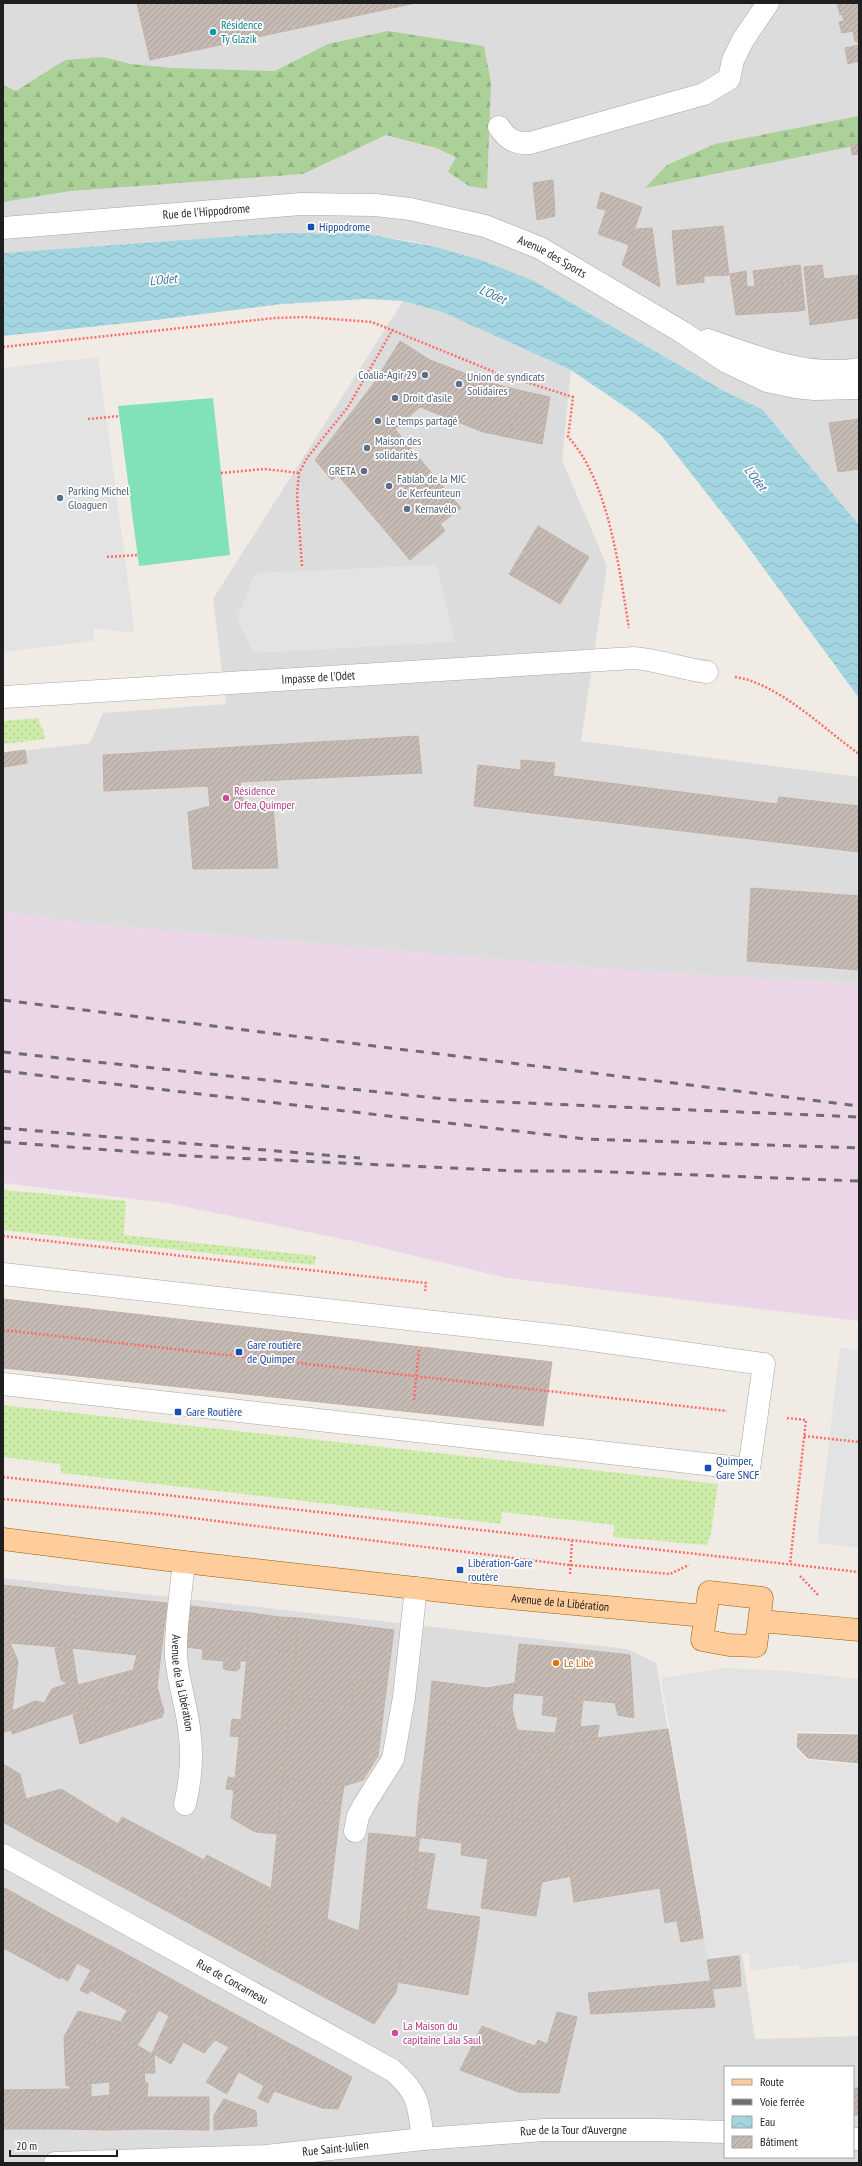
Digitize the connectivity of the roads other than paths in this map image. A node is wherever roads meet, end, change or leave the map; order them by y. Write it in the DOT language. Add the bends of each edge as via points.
graph roads {
  1 [pos="768,3"];
  2 [pos="499,127"];
  3 [pos="410,209"];
  4 [pos="3,228"];
  5 [pos="682,332"];
  6 [pos="859,369"];
  7 [pos="859,388"];
  8 [pos="706,672"];
  9 [pos="3,697"];
  10 [pos="3,1274"];
  11 [pos="3,1384"];
  12 [pos="3,1539"];
  13 [pos="184,1562"];
  14 [pos="416,1588"];
  15 [pos="705,1616"];
  16 [pos="761,1621"];
  17 [pos="859,1630"];
  18 [pos="185,1804"];
  19 [pos="355,1831"];
  20 [pos="3,1855"];
  21 [pos="724,2132"];
  22 [pos="423,2139"];
  23 [pos="56,2163"];
  1 -- 2 [label="street" via="743,40 733,60 729,79 704,94 530,143 512,141"];
  3 -- 4 [label="street, Rue de l'Hippodrome" via="375,205 302,204"];
  3 -- 5 [label="street, Avenue des Sports" via="485,226 540,248"];
  5 -- 6 [label="street, Avenue des Sports" via="766,360 798,367 823,370"];
  5 -- 7 [label="street, Avenue des Sports" via="727,362 767,381 795,388"];
  8 -- 9 [label="street, Impasse de l'Odet" via="634,658"];
  10 -- 11 [label="street" via="570,1337 764,1364 749,1469"];
  12 -- 13 [label="main road, Avenue de la Libération"];
  13 -- 14 [label="main road, Avenue de la Libération"];
  13 -- 18 [label="street, Avenue de la Libération" via="176,1657 191,1749 191,1769"];
  14 -- 15 [label="main road, Avenue de la Libération"];
  14 -- 19 [label="street" via="404,1697 393,1759 358,1816"];
  15 -- 16 [label="main road" via="708,1592 762,1598"];
  15 -- 16 [label="main road" via="702,1640 729,1645 756,1646"];
  16 -- 17 [label="main road"];
  20 -- 22 [label="street, Rue de Concarneau" via="392,2070 410,2087 416,2097"];
  21 -- 22 [label="street, Rue de la Tour d'Auvergne" via="552,2130"];
  22 -- 23 [label="street, Rue Saint-Julien" via="266,2156"];
}
